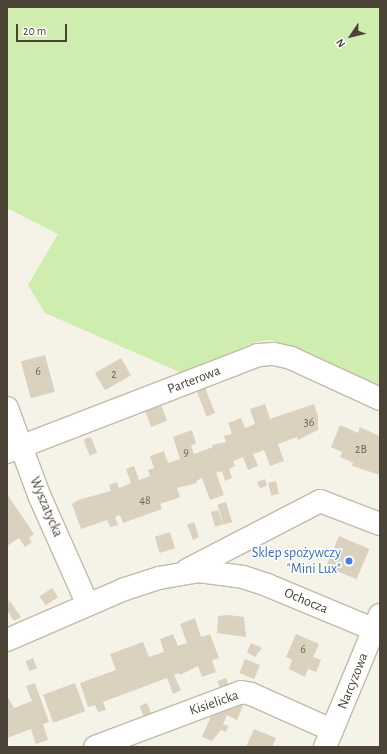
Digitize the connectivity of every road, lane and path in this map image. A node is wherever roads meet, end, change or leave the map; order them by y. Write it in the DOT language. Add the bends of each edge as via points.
graph roads {
  1 [pos="380,399"];
  2 [pos="7,408"];
  3 [pos="14,450"];
  4 [pos="380,524"];
  5 [pos="182,572"];
  6 [pos="88,605"];
  7 [pos="378,625"];
  8 [pos="7,640"];
  9 [pos="328,738"];
  10 [pos="95,747"];
  1 -- 3 [label="street, Parterowa" via="291,358 274,354 258,355"];
  2 -- 3 [label="street, Wyszatycka"];
  3 -- 6 [label="street, Wyszatycka"];
  4 -- 5 [label="street, Ochocza" via="320,501"];
  5 -- 6 [label="street, Ochocza" via="125,589"];
  5 -- 7 [label="street, Ochocza" via="207,572 243,578"];
  6 -- 8 [label="street, Ochocza"];
  7 -- 9 [label="street, Narcyzowa"];
  9 -- 10 [label="street, Kisielicka" via="251,694 241,692"];
}
